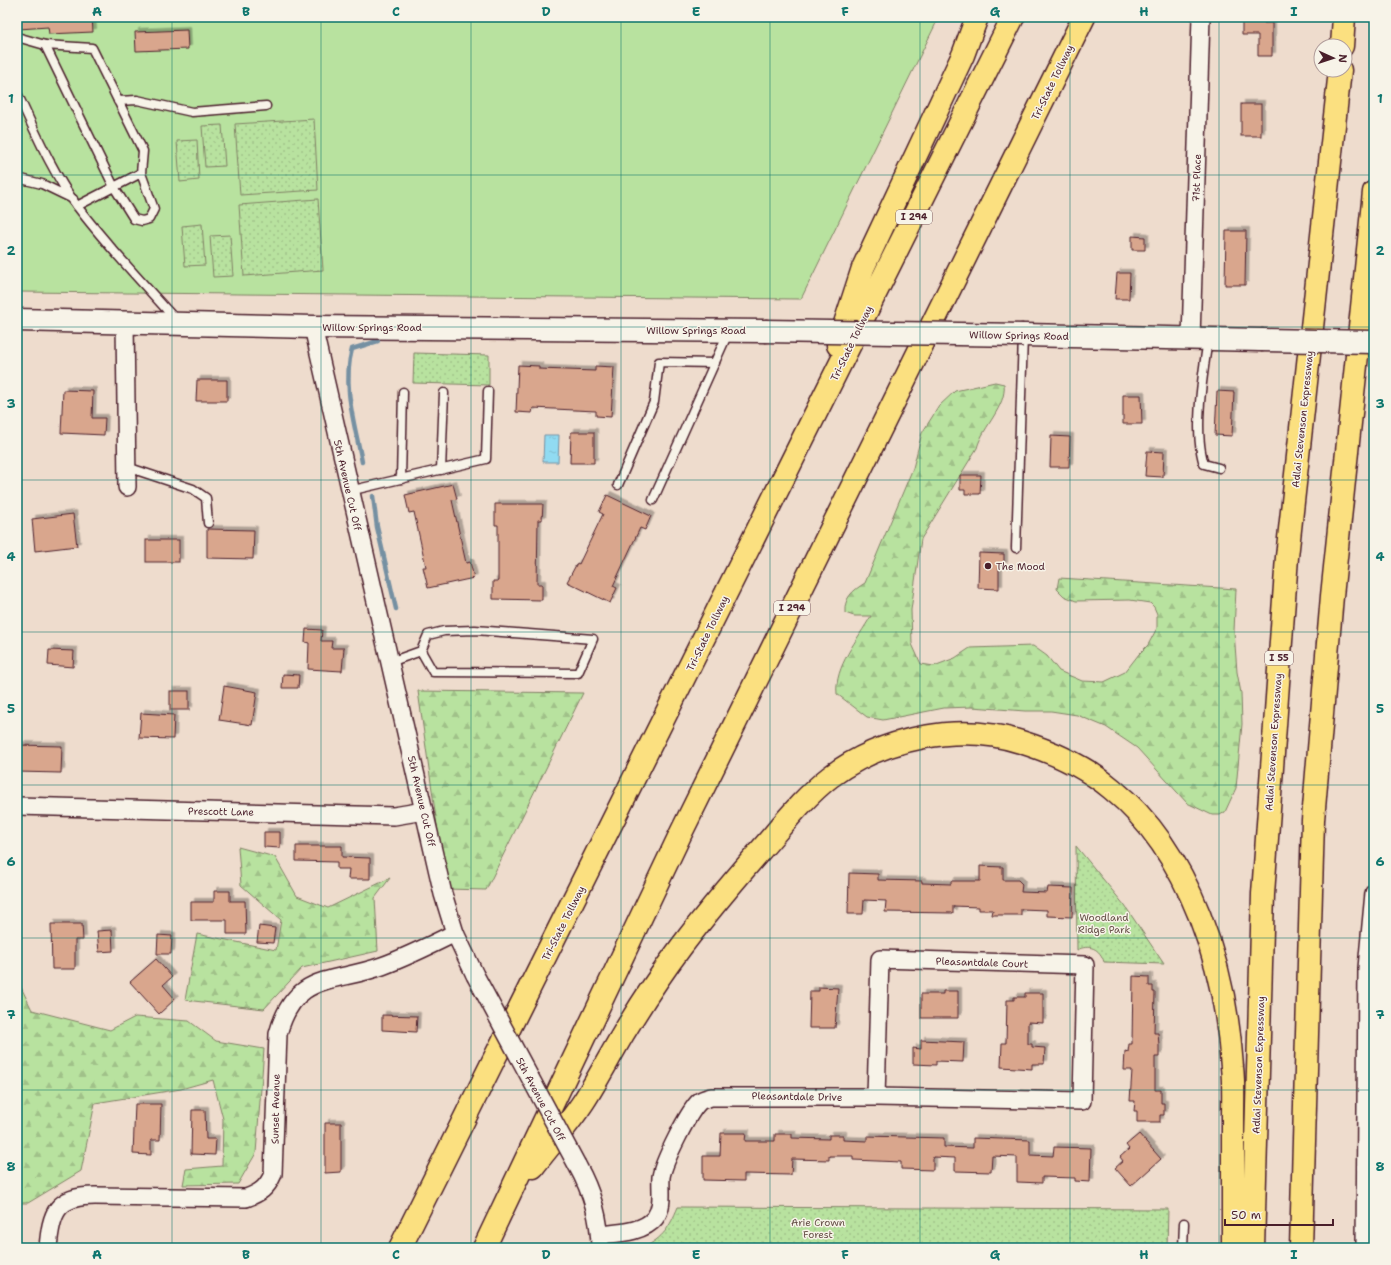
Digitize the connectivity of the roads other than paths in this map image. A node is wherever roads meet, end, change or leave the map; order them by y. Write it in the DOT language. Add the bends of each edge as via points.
graph roads {
  1 [pos="977,17"];
  2 [pos="1013,17"];
  3 [pos="1084,17"];
  4 [pos="1201,17"];
  5 [pos="1344,17"];
  6 [pos="17,37"];
  7 [pos="1343,38"];
  8 [pos="46,45"];
  9 [pos="1339,78"];
  10 [pos="17,93"];
  11 [pos="118,101"];
  12 [pos="266,106"];
  13 [pos="141,174"];
  14 [pos="17,178"];
  15 [pos="114,187"];
  16 [pos="1374,192"];
  17 [pos="75,203"];
  18 [pos="17,320"];
  19 [pos="126,322"];
  20 [pos="178,323"];
  21 [pos="313,327"];
  22 [pos="729,330"];
  23 [pos="1023,335"];
  24 [pos="1200,338"];
  25 [pos="1374,342"];
  26 [pos="715,363"];
  27 [pos="488,391"];
  28 [pos="404,392"];
  29 [pos="444,393"];
  30 [pos="814,417"];
  31 [pos="127,467"];
  32 [pos="1219,468"];
  33 [pos="441,470"];
  34 [pos="401,479"];
  35 [pos="618,485"];
  36 [pos="127,487"];
  37 [pos="349,492"];
  38 [pos="653,500"];
  39 [pos="208,523"];
  40 [pos="1016,548"];
  41 [pos="421,651"];
  42 [pos="390,662"];
  43 [pos="17,806"];
  44 [pos="424,811"];
  45 [pos="1374,893"];
  46 [pos="455,934"];
  47 [pos="876,1096"];
  48 [pos="1082,1101"];
  49 [pos="506,1202"];
  50 [pos="1184,1223"];
  51 [pos="600,1241"];
  52 [pos="1368,1245"];
  53 [pos="48,1248"];
  54 [pos="400,1248"];
  55 [pos="484,1248"];
  56 [pos="1183,1248"];
  57 [pos="1233,1248"];
  58 [pos="1253,1248"];
  59 [pos="1301,1248"];
  1 -- 30 [label="highway" via="963,55 863,268"];
  2 -- 30 [label="highway, Tri-State Tollway / I 294"];
  3 -- 49 [label="highway, Tri-State Tollway / I 294" via="680,835"];
  4 -- 24 [label="street, 71st Place"];
  5 -- 7 [label="highway"];
  6 -- 8 [label="lane"];
  8 -- 11 [label="lane" via="92,48"];
  8 -- 15 [label="lane"];
  9 -- 58 [label="highway, Adlai Stevenson Expressway / I 55" via="1286,565 1263,894"];
  10 -- 17 [label="lane" via="49,158"];
  11 -- 12 [label="lane" via="137,100 192,112"];
  11 -- 13 [label="lane" via="143,151"];
  13 -- 15 [label="lane"];
  13 -- 15 [label="lane" via="154,205 149,219 134,219"];
  14 -- 17 [label="lane" via="42,184"];
  15 -- 17 [label="lane"];
  16 -- 59 [label="highway" via="1332,596 1313,820"];
  17 -- 20 [label="lane"];
  18 -- 19 [label="main road, Willow Springs Road"];
  19 -- 20 [label="main road, Willow Springs Road"];
  19 -- 31 [label="street"];
  20 -- 21 [label="main road, Willow Springs Road"];
  21 -- 22 [label="main road, Willow Springs Road"];
  21 -- 37 [label="street, 5th Avenue Cut Off"];
  22 -- 23 [label="main road, Willow Springs Road, bridge"];
  22 -- 26 [label="lane"];
  23 -- 24 [label="main road, Willow Springs Road"];
  23 -- 40 [label="lane"];
  24 -- 25 [label="main road, Willow Springs Road, bridge"];
  24 -- 32 [label="lane" via="1200,454 1204,464"];
  26 -- 35 [label="lane" via="659,362 654,402"];
  26 -- 38 [label="lane"];
  27 -- 33 [label="lane" via="486,459"];
  28 -- 34 [label="lane"];
  29 -- 33 [label="lane"];
  30 -- 54 [label="highway, Tri-State Tollway / I 294"];
  31 -- 36 [label="street"];
  31 -- 39 [label="lane" via="193,489 206,498"];
  33 -- 34 [label="lane"];
  34 -- 37 [label="lane"];
  37 -- 42 [label="street, 5th Avenue Cut Off"];
  41 -- 41 [label="lane" via="433,672 578,673 593,639 475,630 444,631 428,635"];
  41 -- 42 [label="lane"];
  42 -- 44 [label="street, 5th Avenue Cut Off"];
  43 -- 44 [label="street, Prescott Lane" via="394,816"];
  44 -- 46 [label="street, 5th Avenue Cut Off"];
  45 -- 52 [label="street" via="1367,968"];
  46 -- 51 [label="street, 5th Avenue Cut Off, bridge" via="587,1183"];
  46 -- 53 [label="street, Sunset Avenue" via="382,966 313,984 290,1003 282,1017 278,1034 272,1174 268,1185 260,1192 246,1198 71,1198 55,1212"];
  47 -- 48 [label="street, Pleasantdale Drive"];
  47 -- 48 [label="street, Pleasantdale Court" via="880,959 1085,965"];
  47 -- 51 [label="street, Pleasantdale Drive" via="727,1095 711,1096 701,1101 692,1111 667,1159 662,1176 660,1206 654,1219 642,1227"];
  49 -- 55 [label="highway, Tri-State Tollway / I 294"];
  49 -- 57 [label="highway" via="583,1102 625,1030 680,949 729,886 801,804 830,777 861,759 899,743 928,736 966,734 1008,738 1048,750 1075,764 1111,788 1142,816 1169,854 1210,944 1222,989 1232,1066"];
  50 -- 56 [label="lane"];
}
